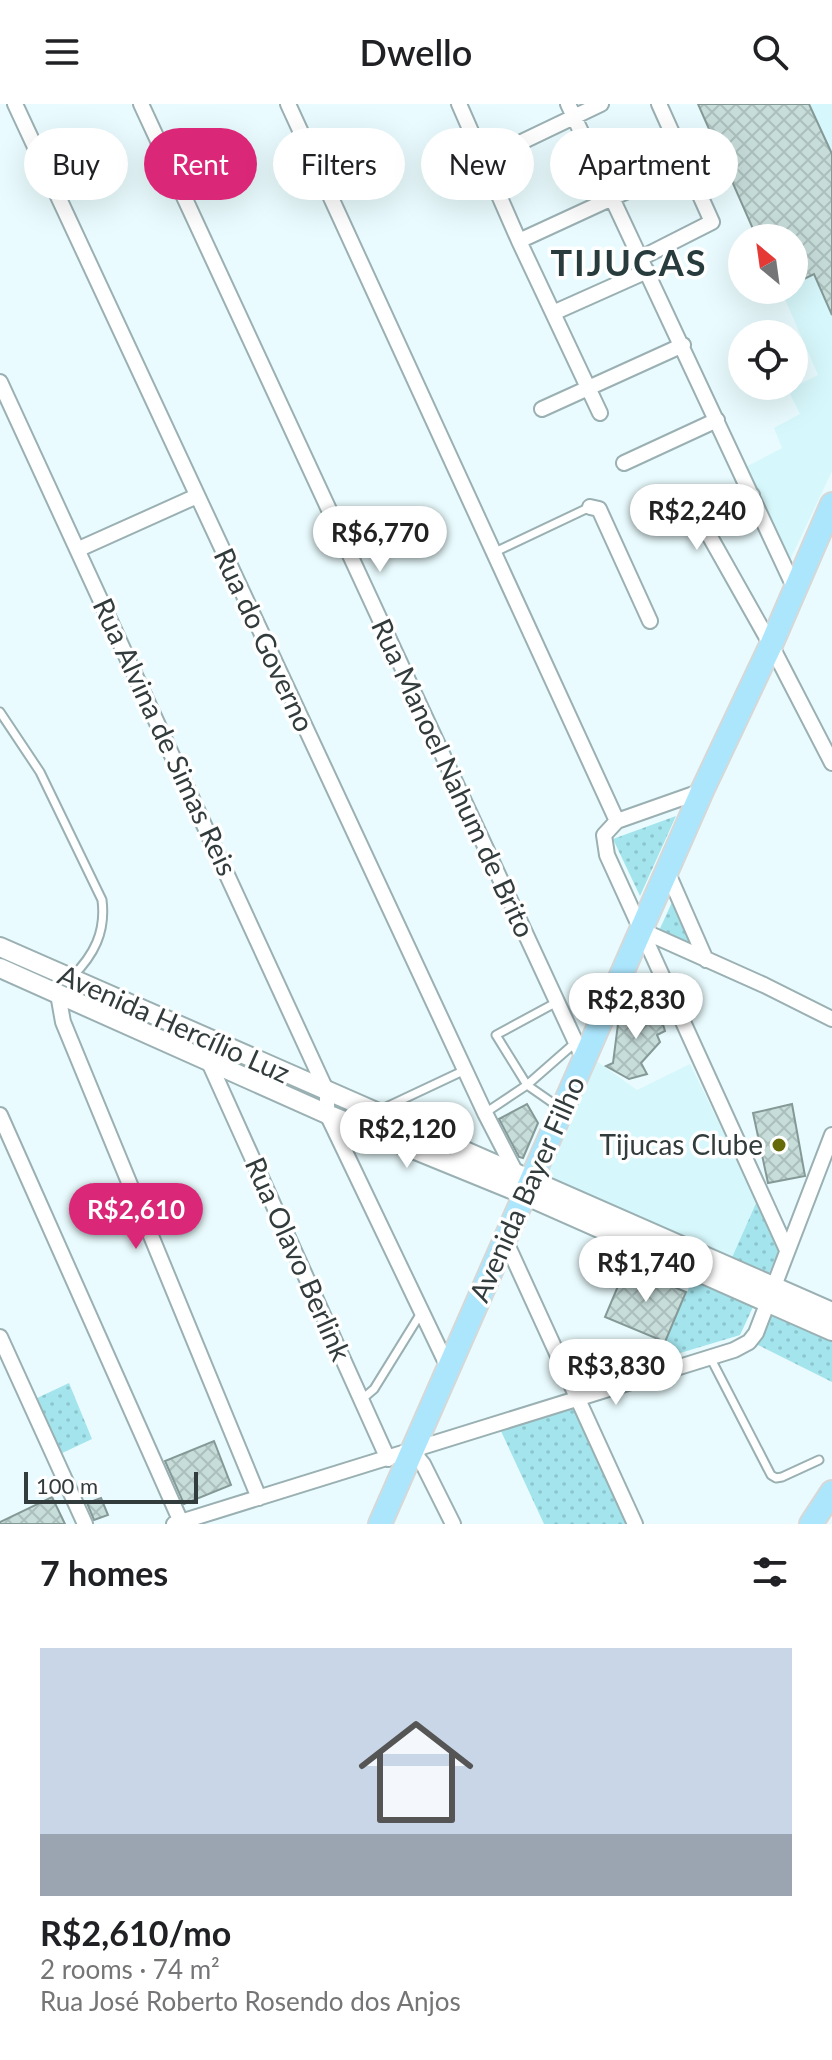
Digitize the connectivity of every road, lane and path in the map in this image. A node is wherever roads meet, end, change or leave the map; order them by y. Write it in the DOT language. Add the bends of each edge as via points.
graph roads {
  1 [pos="15,104"];
  2 [pos="141,104"];
  3 [pos="288,104"];
  4 [pos="459,104"];
  5 [pos="601,104"];
  6 [pos="659,104"];
  7 [pos="571,110"];
  8 [pos="470,128"];
  9 [pos="670,128"];
  10 [pos="534,131"];
  11 [pos="501,200"];
  12 [pos="604,200"];
  13 [pos="614,200"];
  14 [pos="702,200"];
  15 [pos="519,241"];
  16 [pos="644,265"];
  17 [pos="553,313"];
  18 [pos="683,345"];
  19 [pos="0,382"];
  20 [pos="588,388"];
  21 [pos="542,409"];
  22 [pos="600,413"];
  23 [pos="717,420"];
  24 [pos="624,463"];
  25 [pos="752,495"];
  26 [pos="197,496"];
  27 [pos="832,504"];
  28 [pos="590,507"];
  29 [pos="79,549"];
  30 [pos="493,553"];
  31 [pos="795,589"];
  32 [pos="650,621"];
  33 [pos="771,645"];
  34 [pos="0,712"];
  35 [pos="832,763"];
  36 [pos="702,791"];
  37 [pos="617,821"];
  38 [pos="667,871"];
  39 [pos="641,930"];
  40 [pos="0,947"];
  41 [pos="706,960"];
  42 [pos="0,968"];
  43 [pos="71,979"];
  44 [pos="58,994"];
  45 [pos="557,1002"];
  46 [pos="832,1019"];
  47 [pos="580,1051"];
  48 [pos="208,1060"];
  49 [pos="465,1070"];
  50 [pos="527,1085"];
  51 [pos="327,1092"];
  52 [pos="562,1109"];
  53 [pos="374,1113"];
  54 [pos="485,1113"];
  55 [pos="327,1114"];
  56 [pos="0,1115"];
  57 [pos="492,1127"];
  58 [pos="832,1135"];
  59 [pos="476,1157"];
  60 [pos="524,1184"];
  61 [pos="506,1242"];
  62 [pos="787,1250"];
  63 [pos="770,1294"];
  64 [pos="422,1311"];
  65 [pos="832,1312"];
  66 [pos="832,1331"];
  67 [pos="0,1337"];
  68 [pos="710,1357"];
  69 [pos="449,1369"];
  70 [pos="578,1399"];
  71 [pos="361,1400"];
  72 [pos="412,1451"];
  73 [pos="388,1459"];
  74 [pos="819,1460"];
  75 [pos="832,1492"];
  76 [pos="259,1498"];
  77 [pos="204,1520"];
  78 [pos="178,1523"];
  79 [pos="85,1524"];
  80 [pos="380,1524"];
  81 [pos="453,1524"];
  82 [pos="635,1524"];
  83 [pos="811,1524"];
  1 -- 26 [label="street, Rua do Governo"];
  2 -- 45 [label="street, Rua Manoel Nahum de Brito"];
  3 -- 30 [label="street"];
  4 -- 8 [label="street"];
  5 -- 7 [label="street"];
  6 -- 9 [label="street"];
  7 -- 10 [label="street"];
  11 -- 15 [label="street"];
  12 -- 15 [label="street"];
  13 -- 16 [label="street"];
  14 -- 16 [label="street" via="712,222"];
  15 -- 17 [label="street"];
  16 -- 17 [label="street"];
  16 -- 18 [label="street"];
  17 -- 20 [label="street"];
  18 -- 20 [label="street"];
  18 -- 23 [label="street"];
  19 -- 29 [label="street, Rua Alvina de Simas Reis"];
  20 -- 21 [label="street"];
  20 -- 22 [label="street"];
  23 -- 24 [label="street"];
  23 -- 25 [label="street"];
  25 -- 31 [label="street"];
  25 -- 33 [label="street" via="700,519"];
  26 -- 29 [label="street"];
  26 -- 49 [label="street, Rua do Governo"];
  27 -- 31 [label="main road, Avenida Bayer Filho"];
  28 -- 30 [label="lane"];
  28 -- 32 [label="street" via="599,509"];
  29 -- 51 [label="street, Rua Alvina de Simas Reis"];
  30 -- 37 [label="street"];
  31 -- 33 [label="main road, Avenida Bayer Filho"];
  33 -- 35 [label="street"];
  33 -- 36 [label="main road, Avenida Bayer Filho"];
  34 -- 43 [label="lane" via="40,772 102,900 104,918 90,959"];
  36 -- 37 [label="street"];
  36 -- 38 [label="main road, Avenida Bayer Filho"];
  37 -- 39 [label="street" via="604,835 607,855"];
  38 -- 39 [label="main road, Avenida Bayer Filho"];
  38 -- 41 [label="street"];
  39 -- 41 [label="street"];
  39 -- 47 [label="main road, Avenida Bayer Filho"];
  39 -- 62 [label="street"];
  40 -- 43 [label="street, Avenida Hercílio Luz"];
  41 -- 46 [label="street"];
  42 -- 44 [label="street, Avenida Hercílio Luz"];
  43 -- 51 [label="street, Avenida Hercílio Luz"];
  44 -- 48 [label="street, Avenida Hercílio Luz"];
  44 -- 76 [label="street" via="63,1022"];
  45 -- 47 [label="street, Rua Manoel Nahum de Brito"];
  45 -- 50 [label="lane" via="496,1035"];
  47 -- 50 [label="lane"];
  47 -- 52 [label="main road, Avenida Bayer Filho"];
  48 -- 55 [label="street, Avenida Hercílio Luz"];
  48 -- 71 [label="street, Rua Olavo Berlink"];
  49 -- 53 [label="lane"];
  49 -- 54 [label="street, Rua do Governo"];
  50 -- 52 [label="lane"];
  50 -- 54 [label="lane"];
  51 -- 53 [label="street, Avenida Hercílio Luz"];
  51 -- 55 [label="street"];
  52 -- 60 [label="main road, Avenida Bayer Filho"];
  53 -- 59 [label="street, Avenida Hercílio Luz"];
  54 -- 57 [label="street, Rua do Governo"];
  55 -- 60 [label="street, Avenida Hercílio Luz"];
  55 -- 64 [label="street"];
  56 -- 78 [label="street"];
  57 -- 59 [label="street"];
  57 -- 60 [label="street, Rua do Governo"];
  58 -- 62 [label="street"];
  59 -- 60 [label="street, Avenida Hercílio Luz"];
  60 -- 61 [label="main road, Avenida Bayer Filho"];
  60 -- 63 [label="street, Avenida Hercílio Luz"];
  61 -- 69 [label="main road, Avenida Bayer Filho"];
  61 -- 70 [label="street"];
  62 -- 63 [label="street"];
  63 -- 65 [label="street, Avenida Hercílio Luz"];
  63 -- 66 [label="street, Avenida Hercílio Luz"];
  63 -- 68 [label="street" via="749,1342"];
  64 -- 69 [label="street"];
  64 -- 71 [label="lane" via="374,1389"];
  67 -- 79 [label="street"];
  68 -- 70 [label="street"];
  68 -- 74 [label="lane" via="771,1475 782,1477"];
  69 -- 72 [label="main road, Avenida Bayer Filho"];
  70 -- 72 [label="street"];
  70 -- 82 [label="street"];
  71 -- 73 [label="street, Rua Olavo Berlink"];
  72 -- 73 [label="street"];
  72 -- 80 [label="main road, Avenida Bayer Filho"];
  72 -- 81 [label="street"];
  73 -- 76 [label="street"];
  75 -- 83 [label="main road"];
  76 -- 77 [label="street"];
  77 -- 78 [label="street"];
}
